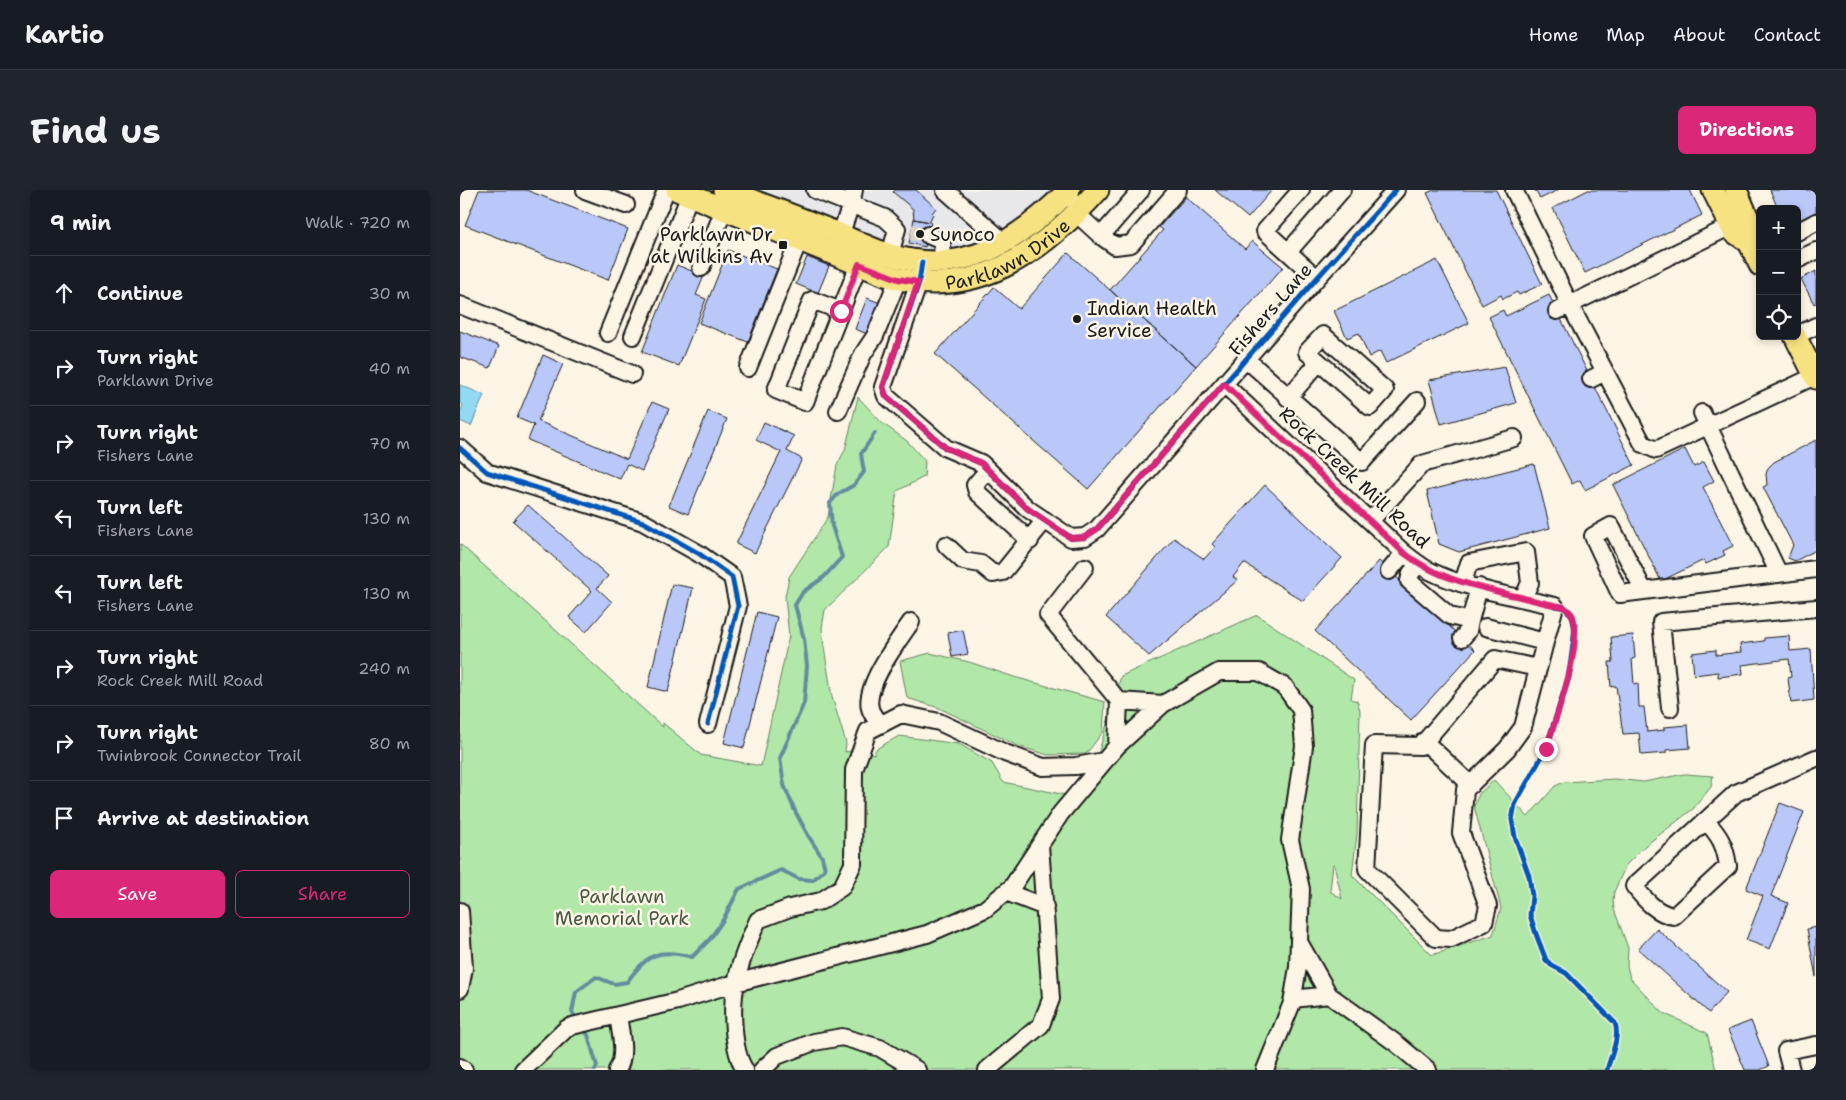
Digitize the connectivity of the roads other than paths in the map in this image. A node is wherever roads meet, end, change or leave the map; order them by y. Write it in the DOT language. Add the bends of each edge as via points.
graph roads {
  1 [pos="585,190"];
  2 [pos="666,190"];
  3 [pos="945,190"];
  4 [pos="1069,190"];
  5 [pos="1079,190"];
  6 [pos="1098,190"];
  7 [pos="1141,190"];
  8 [pos="1178,190"];
  9 [pos="1300,190"];
  10 [pos="1342,190"];
  11 [pos="1396,190"];
  12 [pos="1514,190"];
  13 [pos="1713,190"];
  14 [pos="1736,190"];
  15 [pos="819,191"];
  16 [pos="684,193"];
  17 [pos="726,195"];
  18 [pos="761,197"];
  19 [pos="852,197"];
  20 [pos="626,205"];
  21 [pos="1077,214"];
  22 [pos="1816,222"];
  23 [pos="1731,226"];
  24 [pos="1801,230"];
  25 [pos="996,235"];
  26 [pos="928,236"];
  27 [pos="1101,236"];
  28 [pos="799,240"];
  29 [pos="1754,241"];
  30 [pos="838,245"];
  31 [pos="1816,251"];
  32 [pos="1288,252"];
  33 [pos="890,255"];
  34 [pos="1801,258"];
  35 [pos="950,261"];
  36 [pos="859,264"];
  37 [pos="701,268"];
  38 [pos="913,275"];
  39 [pos="1317,278"];
  40 [pos="960,281"];
  41 [pos="460,305"];
  42 [pos="1564,308"];
  43 [pos="841,311"];
  44 [pos="1816,326"];
  45 [pos="608,333"];
  46 [pos="1801,334"];
  47 [pos="633,336"];
  48 [pos="1798,340"];
  49 [pos="1246,359"];
  50 [pos="1319,362"];
  51 [pos="748,368"];
  52 [pos="1814,371"];
  53 [pos="632,374"];
  54 [pos="1224,384"];
  55 [pos="1288,398"];
  56 [pos="1417,401"];
  57 [pos="838,411"];
  58 [pos="1705,419"];
  59 [pos="1514,438"];
  60 [pos="460,448"];
  61 [pos="988,470"];
  62 [pos="1046,520"];
  63 [pos="1371,520"];
  64 [pos="1030,541"];
  65 [pos="946,545"];
  66 [pos="1404,553"];
  67 [pos="1419,564"];
  68 [pos="1085,567"];
  69 [pos="1816,569"];
  70 [pos="1389,571"];
  71 [pos="1780,574"];
  72 [pos="1462,583"];
  73 [pos="1479,587"];
  74 [pos="1644,591"];
  75 [pos="1523,598"];
  76 [pos="1816,608"];
  77 [pos="1470,620"];
  78 [pos="911,622"];
  79 [pos="1486,627"];
  80 [pos="1462,638"];
  81 [pos="1545,642"];
  82 [pos="1538,668"];
  83 [pos="1119,702"];
  84 [pos="1163,704"];
  85 [pos="1670,708"];
  86 [pos="708,724"];
  87 [pos="880,725"];
  88 [pos="1424,741"];
  89 [pos="1117,746"];
  90 [pos="1816,758"];
  91 [pos="1104,761"];
  92 [pos="1471,785"];
  93 [pos="1706,821"];
  94 [pos="1040,845"];
  95 [pos="1006,892"];
  96 [pos="1045,907"];
  97 [pos="460,911"];
  98 [pos="1299,942"];
  99 [pos="736,983"];
  100 [pos="460,989"];
  101 [pos="1329,995"];
  102 [pos="1293,999"];
  103 [pos="618,1015"];
  104 [pos="1816,1045"];
  105 [pos="460,1067"];
  106 [pos="464,1070"];
  107 [pos="522,1070"];
  108 [pos="617,1070"];
  109 [pos="745,1070"];
  110 [pos="762,1070"];
  111 [pos="917,1070"];
  112 [pos="987,1070"];
  113 [pos="1265,1070"];
  114 [pos="1428,1070"];
  115 [pos="1791,1070"];
  1 -- 20 [label="street"];
  2 -- 45 [label="street"];
  3 -- 25 [label="street"];
  4 -- 35 [label="main road, Parklawn Drive" via="1014,238 993,250"];
  5 -- 21 [label="street" via="1075,198"];
  6 -- 21 [label="main road, Parklawn Drive"];
  7 -- 27 [label="street"];
  8 -- 27 [label="street" via="1131,244 1115,246"];
  9 -- 32 [label="street" via="1265,231"];
  10 -- 32 [label="street"];
  11 -- 39 [label="street, Fishers Lane"];
  12 -- 42 [label="street"];
  13 -- 23 [label="main road"];
  14 -- 29 [label="main road"];
  15 -- 19 [label="street"];
  16 -- 17 [label="main road, Parklawn Drive"];
  16 -- 47 [label="street"];
  17 -- 18 [label="main road, Parklawn Drive"];
  17 -- 28 [label="main road, Parklawn Drive"];
  17 -- 37 [label="street"];
  18 -- 30 [label="main road, Parklawn Drive"];
  19 -- 30 [label="street"];
  19 -- 33 [label="street" via="904,230"];
  21 -- 27 [label="street"];
  21 -- 40 [label="main road, Parklawn Drive" via="1037,249 1008,266"];
  22 -- 24 [label="street"];
  23 -- 29 [label="main road" via="1734,232"];
  23 -- 42 [label="street"];
  26 -- 35 [label="street" via="942,241"];
  28 -- 30 [label="main road, Parklawn Drive"];
  28 -- 51 [label="street"];
  30 -- 33 [label="main road, Parklawn Drive"];
  30 -- 36 [label="main road, Parklawn Drive"];
  31 -- 34 [label="street"];
  32 -- 39 [label="street"];
  33 -- 38 [label="main road, Parklawn Drive"];
  35 -- 38 [label="main road, Parklawn Drive"];
  35 -- 40 [label="street"];
  36 -- 38 [label="main road, Parklawn Drive"];
  36 -- 43 [label="street"];
  38 -- 40 [label="main road, Parklawn Drive"];
  38 -- 57 [label="street" via="863,354"];
  38 -- 61 [label="street, Fishers Lane" via="883,387 886,396 946,448 981,463"];
  39 -- 49 [label="street, Fishers Lane"];
  41 -- 53 [label="street"];
  42 -- 58 [label="street" via="1598,376 1643,444 1656,450"];
  43 -- 43 [label="street" via="805,402 776,390 812,300"];
  44 -- 46 [label="street"];
  48 -- 52 [label="main road"];
  49 -- 54 [label="street, Fishers Lane"];
  49 -- 55 [label="street"];
  50 -- 50 [label="street" via="1307,352 1323,335 1385,390 1370,407"];
  50 -- 55 [label="street"];
  52 -- 58 [label="street"];
  54 -- 62 [label="street, Fishers Lane" via="1097,529 1085,537 1071,538"];
  54 -- 63 [label="street, Rock Creek Mill Road"];
  55 -- 56 [label="street" via="1362,462"];
  58 -- 71 [label="street"];
  59 -- 63 [label="street" via="1422,464"];
  60 -- 86 [label="street" via="487,472 643,522 698,553 732,577 738,606"];
  61 -- 62 [label="street, Fishers Lane" via="1028,509"];
  61 -- 64 [label="street" via="975,485 977,492"];
  62 -- 64 [label="street"];
  63 -- 66 [label="street, Rock Creek Mill Road"];
  64 -- 65 [label="street" via="1003,572 992,574 982,564 963,561"];
  66 -- 67 [label="street, Rock Creek Mill Road"];
  66 -- 70 [label="street"];
  67 -- 72 [label="street, Rock Creek Mill Road"];
  67 -- 77 [label="street" via="1409,580 1450,616"];
  68 -- 83 [label="street" via="1048,615"];
  69 -- 71 [label="street"];
  71 -- 74 [label="street"];
  72 -- 73 [label="street, Rock Creek Mill Road"];
  72 -- 75 [label="street" via="1469,563 1526,552 1530,583"];
  73 -- 75 [label="street, Rock Creek Mill Road"];
  73 -- 77 [label="street"];
  75 -- 81 [label="street, Rock Creek Mill Road" via="1555,606"];
  76 -- 85 [label="street" via="1661,622"];
  77 -- 80 [label="street" via="1468,631"];
  78 -- 87 [label="street" via="878,672 869,701 870,710"];
  79 -- 81 [label="street"];
  81 -- 82 [label="street"];
  82 -- 88 [label="street" via="1496,659"];
  82 -- 92 [label="street" via="1523,727 1507,749"];
  83 -- 84 [label="street"];
  83 -- 89 [label="street"];
  84 -- 89 [label="street"];
  84 -- 98 [label="street" via="1220,672 1259,672 1285,687 1301,710 1304,746 1290,840 1300,889"];
  87 -- 91 [label="street" via="901,714 939,722 1043,768"];
  87 -- 99 [label="street" via="868,731 854,770 853,864 842,887 820,901 758,920"];
  88 -- 92 [label="street"];
  88 -- 92 [label="street" via="1421,746 1374,745 1367,869 1436,938 1451,939 1484,923 1488,906 1461,833 1465,790"];
  89 -- 91 [label="street"];
  90 -- 93 [label="street" via="1736,793"];
  91 -- 94 [label="street"];
  93 -- 93 [label="street" via="1726,850 1728,866 1674,916 1664,914 1644,899 1634,886"];
  94 -- 95 [label="street"];
  94 -- 96 [label="street"];
  95 -- 96 [label="street"];
  95 -- 99 [label="street" via="985,909 927,934"];
  96 -- 112 [label="street" via="1051,1000 1041,1025"];
  97 -- 100 [label="street" via="464,968"];
  98 -- 101 [label="street"];
  98 -- 102 [label="street"];
  99 -- 103 [label="street" via="678,1002"];
  99 -- 109 [label="street" via="733,1031"];
  101 -- 102 [label="street"];
  101 -- 114 [label="street" via="1412,1054"];
  102 -- 113 [label="street"];
  103 -- 107 [label="street" via="566,1029"];
  103 -- 108 [label="street" via="622,1049"];
  104 -- 115 [label="street" via="1786,1051"];
  105 -- 106 [label="street"];
  110 -- 111 [label="street" via="777,1056 814,1042 842,1037 880,1048"];
}
